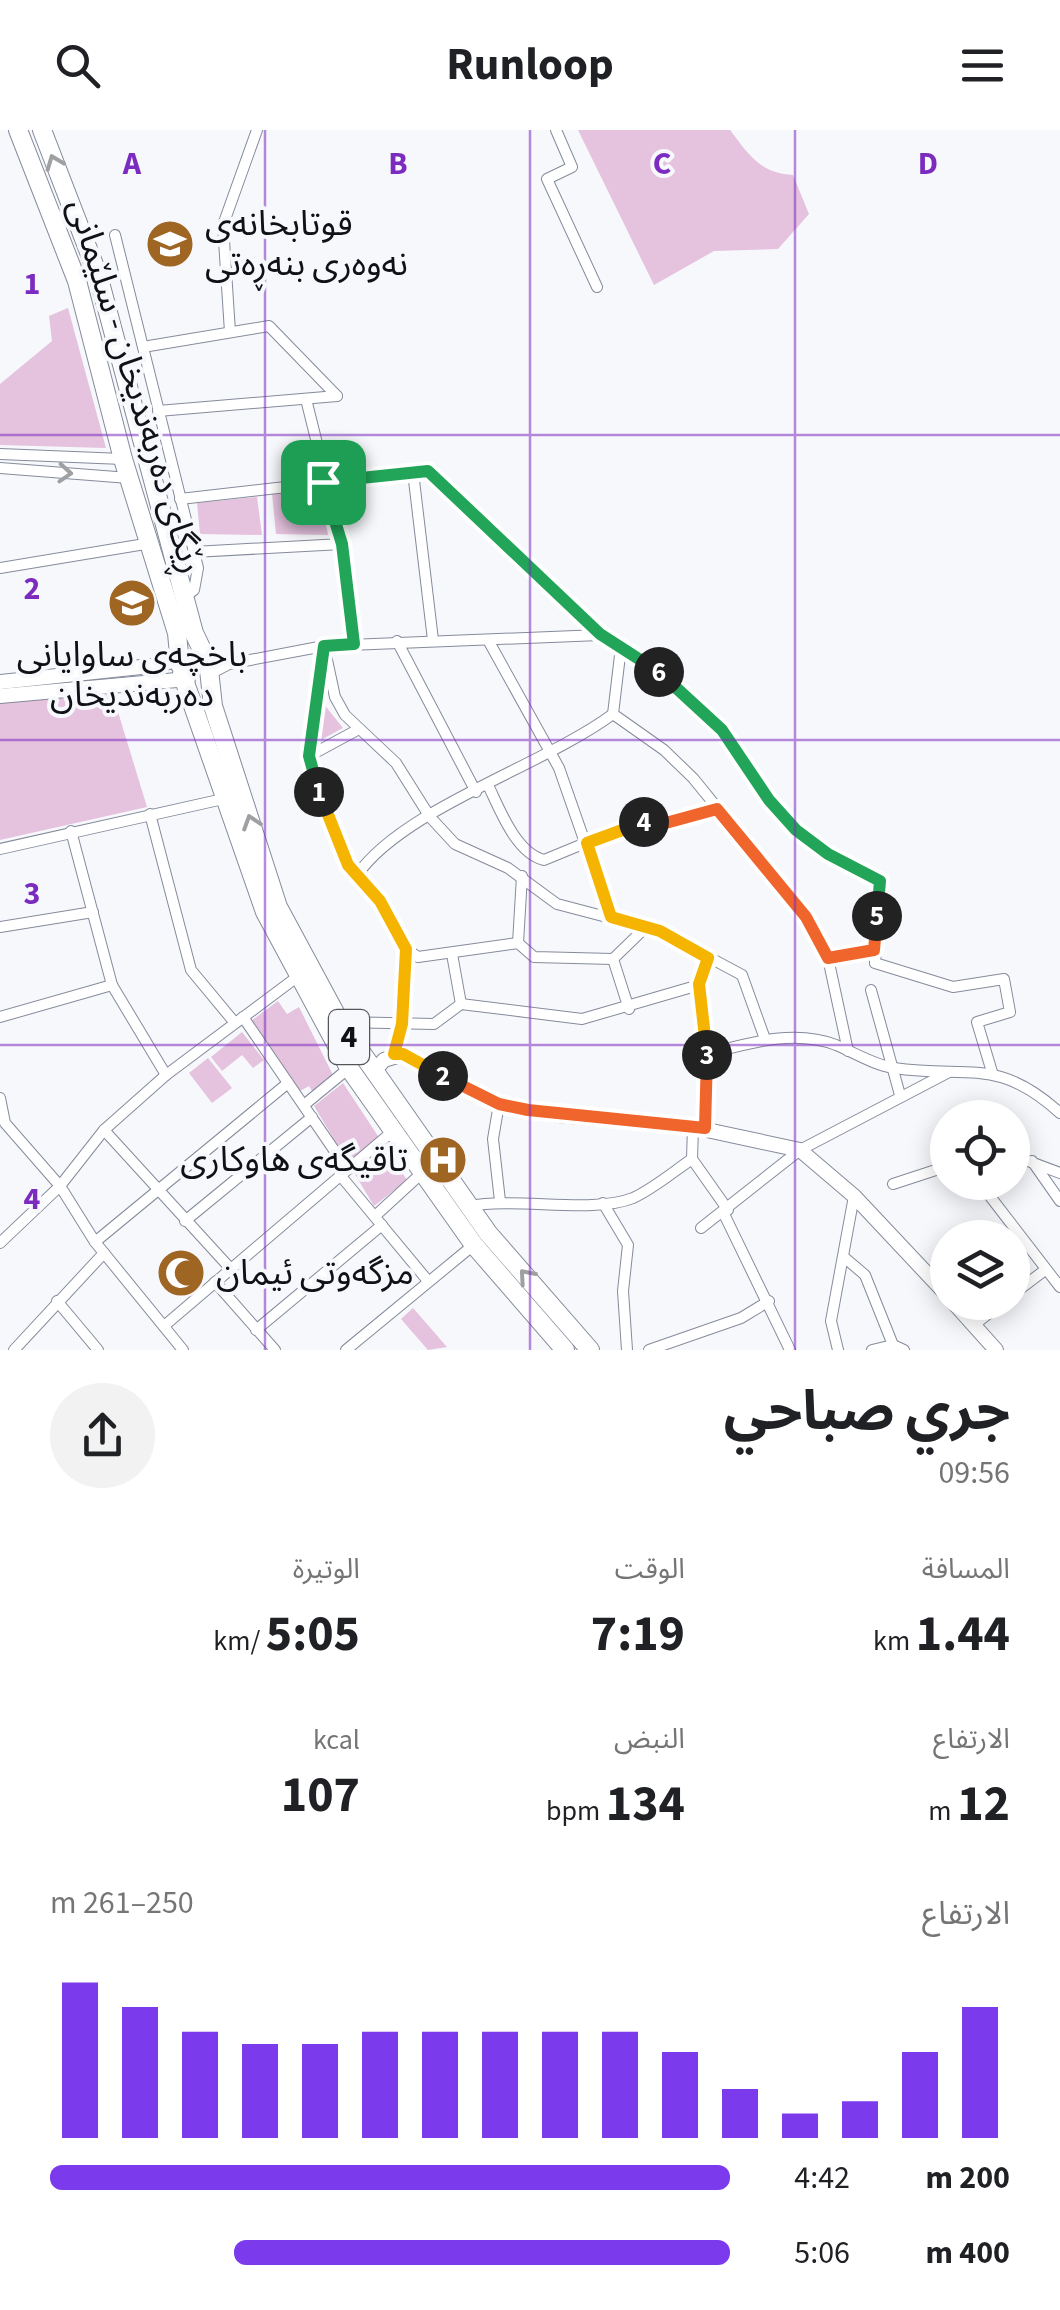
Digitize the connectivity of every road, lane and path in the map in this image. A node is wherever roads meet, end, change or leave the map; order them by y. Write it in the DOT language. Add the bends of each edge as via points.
graph roads {
  1 [pos="18,130"];
  2 [pos="42,130"];
  3 [pos="257,130"];
  4 [pos="556,130"];
  5 [pos="115,234"];
  6 [pos="597,287"];
  7 [pos="230,332"];
  8 [pos="142,347"];
  9 [pos="306,398"];
  10 [pos="158,411"];
  11 [pos="0,454"];
  12 [pos="123,458"];
  13 [pos="0,468"];
  14 [pos="413,472"];
  15 [pos="130,478"];
  16 [pos="323,482"];
  17 [pos="180,500"];
  18 [pos="152,543"];
  19 [pos="342,544"];
  20 [pos="193,552"];
  21 [pos="0,568"];
  22 [pos="187,595"];
  23 [pos="600,634"];
  24 [pos="433,640"];
  25 [pos="488,640"];
  26 [pos="397,641"];
  27 [pos="354,644"];
  28 [pos="324,646"];
  29 [pos="621,647"];
  30 [pos="193,668"];
  31 [pos="0,682"];
  32 [pos="0,696"];
  33 [pos="614,714"];
  34 [pos="359,729"];
  35 [pos="549,753"];
  36 [pos="309,756"];
  37 [pos="488,785"];
  38 [pos="476,792"];
  39 [pos="223,799"];
  40 [pos="717,809"];
  41 [pos="150,814"];
  42 [pos="430,817"];
  43 [pos="72,831"];
  44 [pos="587,843"];
  45 [pos="0,849"];
  46 [pos="358,875"];
  47 [pos="522,876"];
  48 [pos="93,912"];
  49 [pos="611,917"];
  50 [pos="0,927"];
  51 [pos="646,927"];
  52 [pos="518,944"];
  53 [pos="406,949"];
  54 [pos="874,950"];
  55 [pos="452,954"];
  56 [pos="708,958"];
  57 [pos="828,958"];
  58 [pos="614,959"];
  59 [pos="297,976"];
  60 [pos="112,984"];
  61 [pos="699,984"];
  62 [pos="871,990"];
  63 [pos="462,1004"];
  64 [pos="629,1008"];
  65 [pos="0,1017"];
  66 [pos="239,1020"];
  67 [pos="340,1022"];
  68 [pos="402,1024"];
  69 [pos="765,1039"];
  70 [pos="848,1051"];
  71 [pos="394,1054"];
  72 [pos="707,1054"];
  73 [pos="348,1068"];
  74 [pos="894,1068"];
  75 [pos="952,1071"];
  76 [pos="374,1072"];
  77 [pos="992,1072"];
  78 [pos="166,1076"];
  79 [pos="288,1083"];
  80 [pos="900,1095"];
  81 [pos="0,1098"];
  82 [pos="499,1104"];
  83 [pos="304,1105"];
  84 [pos="1060,1114"];
  85 [pos="312,1117"];
  86 [pos="2,1125"];
  87 [pos="699,1128"];
  88 [pos="104,1130"];
  89 [pos="393,1130"];
  90 [pos="800,1150"];
  91 [pos="692,1159"];
  92 [pos="1032,1160"];
  93 [pos="344,1172"];
  94 [pos="423,1172"];
  95 [pos="930,1172"];
  96 [pos="1060,1174"];
  97 [pos="894,1184"];
  98 [pos="60,1186"];
  99 [pos="160,1188"];
  100 [pos="854,1196"];
  101 [pos="500,1200"];
  102 [pos="992,1200"];
  103 [pos="1060,1201"];
  104 [pos="602,1204"];
  105 [pos="469,1206"];
  106 [pos="726,1212"];
  107 [pos="378,1220"];
  108 [pos="185,1222"];
  109 [pos="701,1228"];
  110 [pos="481,1239"];
  111 [pos="95,1242"];
  112 [pos="0,1243"];
  113 [pos="104,1253"];
  114 [pos="845,1258"];
  115 [pos="230,1268"];
  116 [pos="1045,1270"];
  117 [pos="930,1277"];
  118 [pos="1030,1281"];
  119 [pos="215,1282"];
  120 [pos="428,1282"];
  121 [pos="1060,1287"];
  122 [pos="57,1301"];
  123 [pos="769,1301"];
  124 [pos="969,1320"];
  125 [pos="980,1320"];
  126 [pos="974,1325"];
  127 [pos="164,1326"];
  128 [pos="256,1330"];
  129 [pos="675,1346"];
  130 [pos="898,1347"];
  131 [pos="352,1348"];
  132 [pos="14,1350"];
  133 [pos="98,1350"];
  134 [pos="183,1350"];
  135 [pos="275,1350"];
  136 [pos="566,1350"];
  137 [pos="590,1350"];
  138 [pos="627,1350"];
  139 [pos="650,1350"];
  140 [pos="790,1350"];
  141 [pos="838,1350"];
  142 [pos="872,1350"];
  143 [pos="996,1350"];
  1 -- 12 [label="highway, ڕێگای دەربەندیخان - سلێمانی / 4" via="77,281"];
  22 -- 2 [label="highway, ڕێگای دەربەندیخان - سلێمانی / 4, one-way" via="98,275"];
  3 -- 7 [label="street" via="223,225"];
  4 -- 6 [label="street" via="572,167 547,179"];
  5 -- 8 [label="street"];
  7 -- 8 [label="street"];
  7 -- 9 [label="street" via="269,326 337,396"];
  8 -- 10 [label="street"];
  9 -- 10 [label="street"];
  9 -- 16 [label="street"];
  10 -- 17 [label="street"];
  11 -- 12 [label="street"];
  12 -- 15 [label="highway, ڕێگای دەربەندیخان - سلێمانی / 4"];
  13 -- 15 [label="street, one-way"];
  14 -- 16 [label="street"];
  14 -- 23 [label="street" via="428,471"];
  14 -- 24 [label="street"];
  15 -- 18 [label="highway, ڕێگای دەربەندیخان - سلێمانی / 4"];
  16 -- 17 [label="street"];
  16 -- 19 [label="street"];
  17 -- 20 [label="street"];
  18 -- 21 [label="street"];
  18 -- 30 [label="highway, ڕێگای دەربەندیخان - سلێمانی / 4"];
  19 -- 20 [label="street"];
  19 -- 27 [label="street"];
  20 -- 22 [label="street" via="198,575"];
  22 -- 30 [label="highway, ڕێگای دەربەندیخان - سلێمانی / 4"];
  23 -- 25 [label="street"];
  23 -- 29 [label="street"];
  24 -- 25 [label="street"];
  24 -- 26 [label="street"];
  25 -- 35 [label="street"];
  26 -- 27 [label="street"];
  26 -- 38 [label="street"];
  27 -- 28 [label="street"];
  28 -- 30 [label="street"];
  28 -- 34 [label="street" via="335,697"];
  28 -- 36 [label="street"];
  29 -- 33 [label="street"];
  29 -- 54 [label="street" via="684,692 722,730 796,830 880,881"];
  30 -- 31 [label="street" via="160,665"];
  30 -- 32 [label="street"];
  30 -- 39 [label="highway, 4"];
  67 -- 30 [label="highway, 4, one-way" via="278,907 213,706"];
  33 -- 35 [label="street"];
  33 -- 40 [label="street" via="664,750"];
  34 -- 36 [label="street"];
  34 -- 42 [label="street" via="396,763"];
  35 -- 37 [label="street"];
  35 -- 44 [label="street"];
  36 -- 46 [label="street" via="348,865"];
  37 -- 38 [label="street"];
  37 -- 44 [label="street" via="533,857 544,860"];
  38 -- 42 [label="street"];
  39 -- 41 [label="street"];
  39 -- 59 [label="highway, 4"];
  40 -- 44 [label="street" via="630,825"];
  40 -- 57 [label="street" via="789,895"];
  41 -- 43 [label="street"];
  41 -- 66 [label="street" via="191,970"];
  42 -- 46 [label="street" via="378,848"];
  42 -- 47 [label="street" via="472,856"];
  43 -- 45 [label="street"];
  43 -- 48 [label="street"];
  44 -- 49 [label="street"];
  46 -- 53 [label="street"];
  47 -- 49 [label="street" via="557,904"];
  47 -- 52 [label="street"];
  48 -- 50 [label="street"];
  48 -- 60 [label="street"];
  49 -- 51 [label="street"];
  51 -- 56 [label="street"];
  51 -- 58 [label="street"];
  52 -- 55 [label="street"];
  52 -- 58 [label="street" via="534,956"];
  53 -- 55 [label="street" via="418,957"];
  53 -- 68 [label="street"];
  54 -- 57 [label="street"];
  54 -- 77 [label="street" via="875,963 915,979 953,987 1004,980 1010,1012 977,1022"];
  55 -- 63 [label="street"];
  56 -- 61 [label="street"];
  56 -- 69 [label="street" via="742,975"];
  57 -- 70 [label="street"];
  58 -- 64 [label="street"];
  59 -- 66 [label="street"];
  59 -- 73 [label="highway, 4"];
  60 -- 65 [label="street"];
  60 -- 78 [label="street"];
  61 -- 64 [label="street"];
  61 -- 72 [label="street"];
  62 -- 74 [label="street"];
  63 -- 64 [label="street" via="582,1019"];
  63 -- 68 [label="street" via="434,1024"];
  66 -- 78 [label="street"];
  66 -- 79 [label="street"];
  67 -- 68 [label="street"];
  67 -- 76 [label="highway, 4"];
  68 -- 71 [label="street"];
  69 -- 70 [label="street" via="821,1041"];
  69 -- 72 [label="street"];
  70 -- 74 [label="street"];
  71 -- 76 [label="street"];
  71 -- 82 [label="street"];
  72 -- 87 [label="street"];
  73 -- 83 [label="street"];
  73 -- 89 [label="highway, 4"];
  74 -- 75 [label="street"];
  74 -- 80 [label="street"];
  75 -- 77 [label="street"];
  75 -- 80 [label="street"];
  76 -- 105 [label="highway, 4"];
  77 -- 84 [label="street" via="1024,1085"];
  78 -- 88 [label="street"];
  79 -- 83 [label="street"];
  79 -- 99 [label="street"];
  80 -- 90 [label="street"];
  81 -- 86 [label="street"];
  82 -- 87 [label="street"];
  82 -- 101 [label="street" via="493,1139"];
  83 -- 85 [label="street"];
  85 -- 93 [label="street"];
  85 -- 108 [label="street"];
  86 -- 98 [label="street"];
  87 -- 90 [label="street"];
  87 -- 91 [label="street"];
  88 -- 98 [label="street"];
  88 -- 99 [label="street"];
  89 -- 93 [label="street"];
  89 -- 94 [label="highway, 4"];
  90 -- 100 [label="street"];
  90 -- 106 [label="street"];
  91 -- 104 [label="street" via="637,1196"];
  91 -- 106 [label="street"];
  92 -- 96 [label="street"];
  92 -- 103 [label="street"];
  93 -- 107 [label="street"];
  93 -- 115 [label="street"];
  94 -- 107 [label="street"];
  94 -- 110 [label="highway, 4"];
  95 -- 97 [label="street"];
  98 -- 111 [label="street"];
  98 -- 112 [label="street"];
  99 -- 108 [label="street"];
  99 -- 111 [label="street"];
  100 -- 114 [label="street"];
  100 -- 117 [label="street"];
  101 -- 104 [label="street"];
  101 -- 105 [label="street"];
  102 -- 116 [label="street"];
  104 -- 138 [label="street" via="628,1244"];
  105 -- 110 [label="highway, 4"];
  106 -- 109 [label="street"];
  106 -- 123 [label="street"];
  107 -- 120 [label="street"];
  107 -- 128 [label="street"];
  108 -- 115 [label="street"];
  110 -- 120 [label="street"];
  110 -- 136 [label="highway, 4"];
  137 -- 110 [label="highway, 4, one-way"];
  111 -- 113 [label="street"];
  113 -- 122 [label="street"];
  113 -- 127 [label="street"];
  114 -- 130 [label="street" via="865,1274"];
  114 -- 141 [label="street" via="832,1321"];
  115 -- 119 [label="street"];
  116 -- 118 [label="street"];
  116 -- 121 [label="street"];
  119 -- 127 [label="street"];
  119 -- 128 [label="street"];
  120 -- 131 [label="street"];
  122 -- 132 [label="street"];
  122 -- 133 [label="street"];
  123 -- 129 [label="street"];
  123 -- 140 [label="street"];
  124 -- 126 [label="street"];
  125 -- 126 [label="street"];
  126 -- 143 [label="street"];
  127 -- 134 [label="street"];
  128 -- 135 [label="street"];
  129 -- 139 [label="street"];
  130 -- 142 [label="street"];
}
